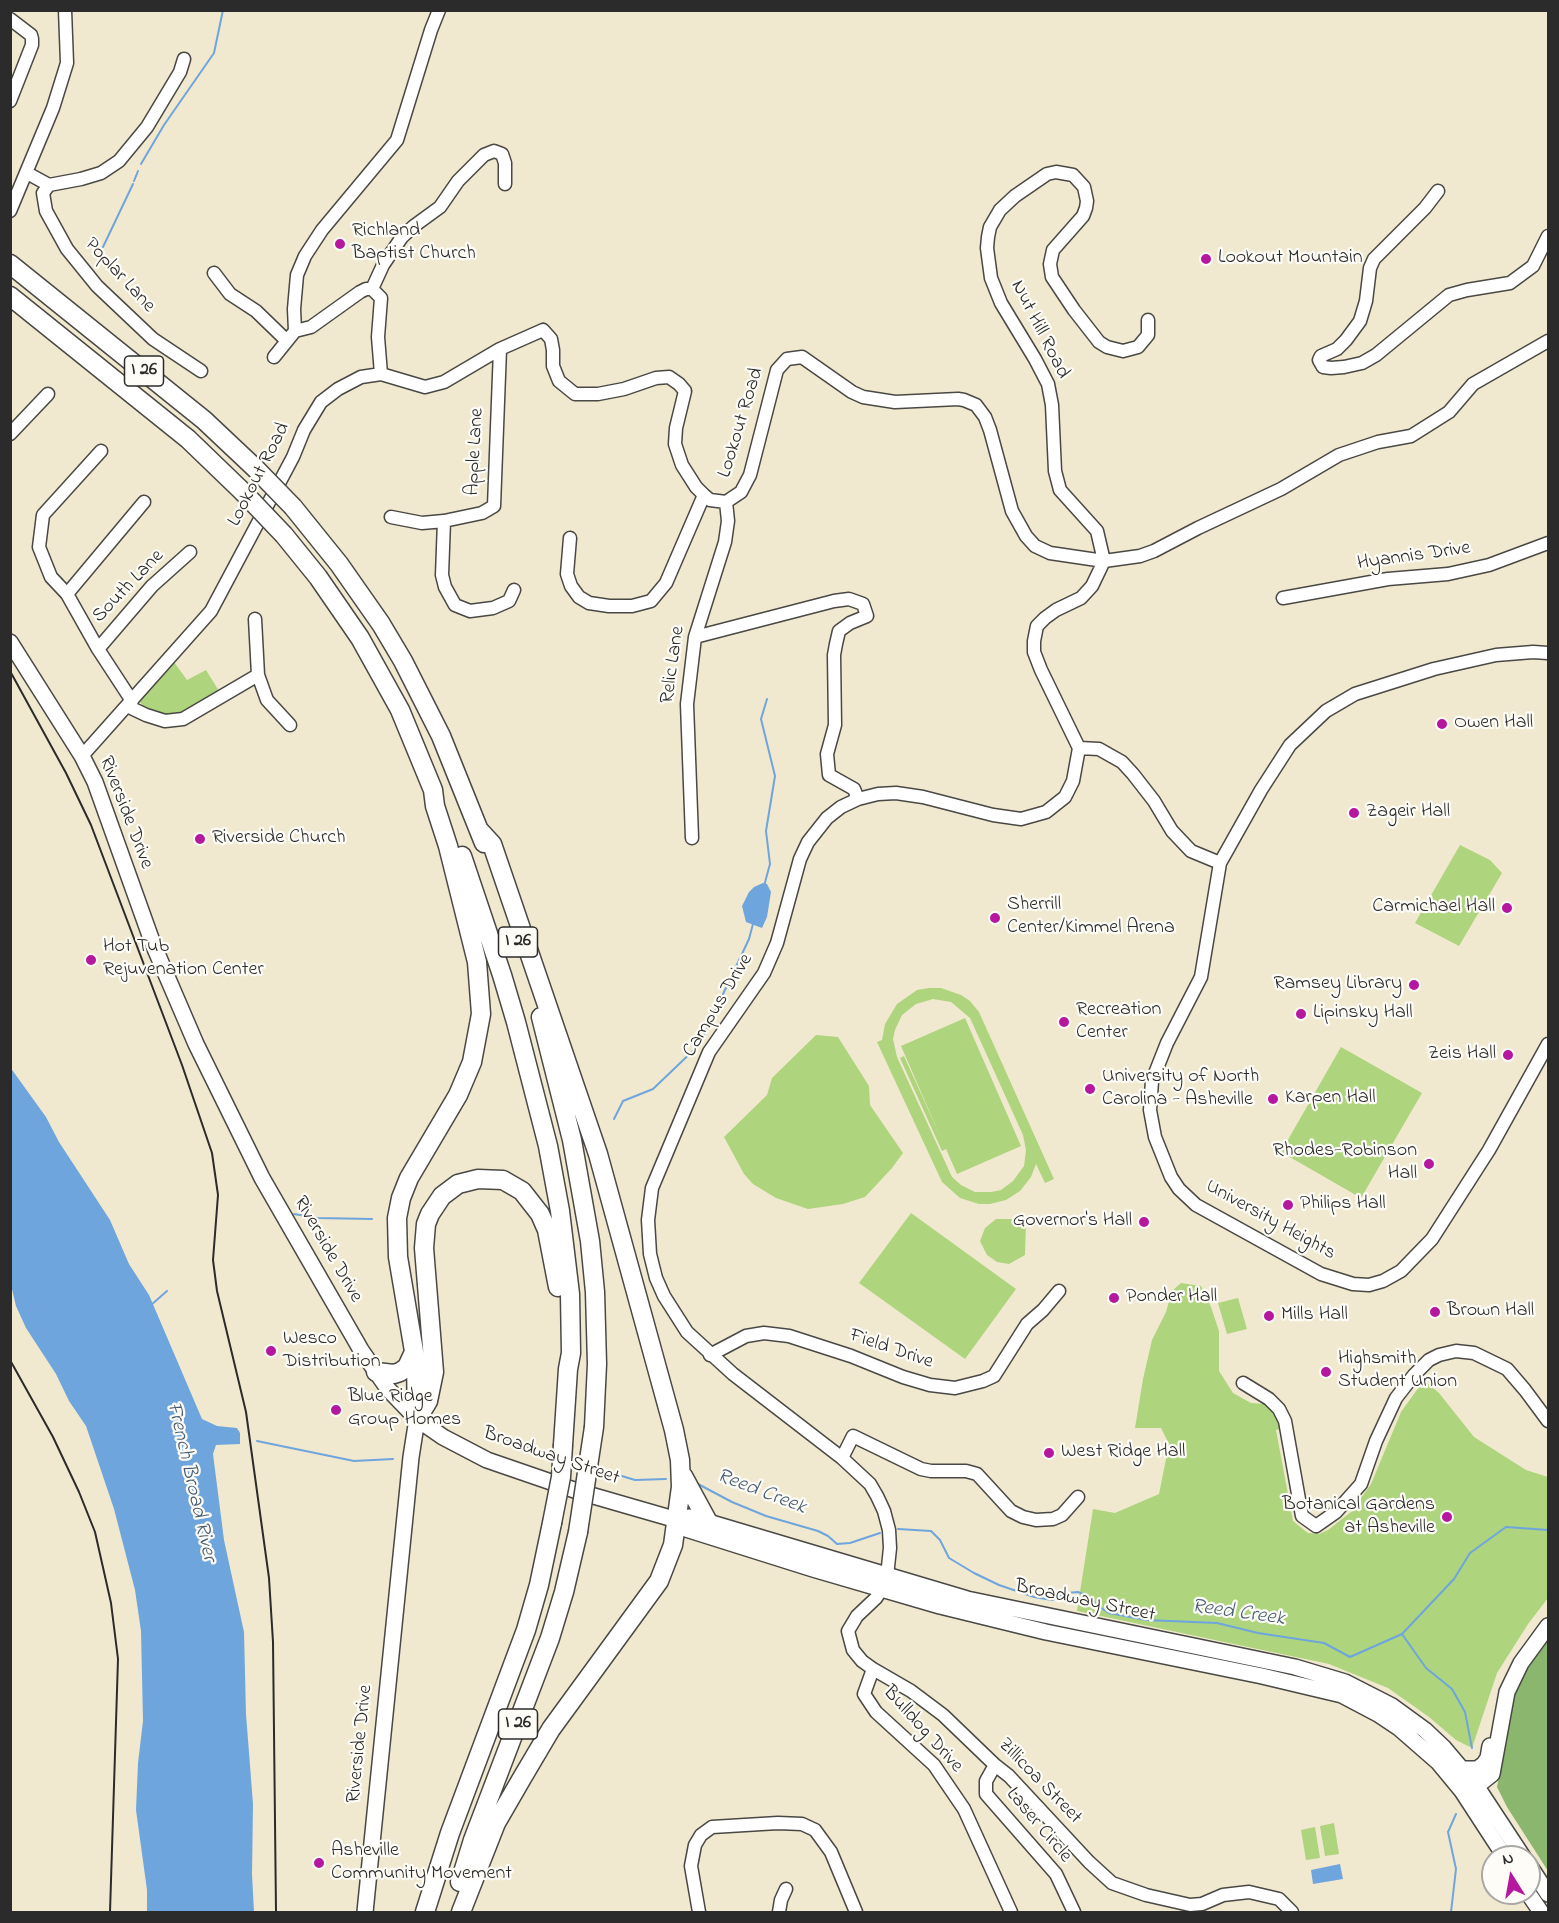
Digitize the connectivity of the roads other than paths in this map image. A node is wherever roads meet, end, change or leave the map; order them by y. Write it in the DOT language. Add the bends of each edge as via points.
graph roads {
  1 [pos="65,10"];
  2 [pos="439,10"];
  3 [pos="10,18"];
  4 [pos="184,59"];
  5 [pos="10,101"];
  6 [pos="27,172"];
  7 [pos="505,184"];
  8 [pos="49,185"];
  9 [pos="1438,191"];
  10 [pos="10,211"];
  11 [pos="1548,236"];
  12 [pos="10,264"];
  13 [pos="214,273"];
  14 [pos="372,289"];
  15 [pos="16,301"];
  16 [pos="1148,320"];
  17 [pos="295,331"];
  18 [pos="1548,340"];
  19 [pos="287,341"];
  20 [pos="500,349"];
  21 [pos="274,357"];
  22 [pos="201,371"];
  23 [pos="381,374"];
  24 [pos="48,393"];
  25 [pos="10,434"];
  26 [pos="101,451"];
  27 [pos="704,495"];
  28 [pos="144,502"];
  29 [pos="726,502"];
  30 [pos="391,517"];
  31 [pos="444,521"];
  32 [pos="570,538"];
  33 [pos="1548,543"];
  34 [pos="190,552"];
  35 [pos="1104,561"];
  36 [pos="514,590"];
  37 [pos="67,594"];
  38 [pos="1283,598"];
  39 [pos="255,619"];
  40 [pos="695,637"];
  41 [pos="10,642"];
  42 [pos="98,649"];
  43 [pos="1548,653"];
  44 [pos="258,675"];
  45 [pos="130,704"];
  46 [pos="290,725"];
  47 [pos="1079,748"];
  48 [pos="82,756"];
  49 [pos="433,789"];
  50 [pos="858,799"];
  51 [pos="480,831"];
  52 [pos="692,838"];
  53 [pos="1220,863"];
  54 [pos="1548,1044"];
  55 [pos="1059,1291"];
  56 [pos="414,1352"];
  57 [pos="710,1355"];
  58 [pos="568,1369"];
  59 [pos="376,1372"];
  60 [pos="1243,1383"];
  61 [pos="417,1419"];
  62 [pos="1548,1421"];
  63 [pos="842,1458"];
  64 [pos="681,1471"];
  65 [pos="1078,1497"];
  66 [pos="677,1520"];
  67 [pos="708,1522"];
  68 [pos="885,1582"];
  69 [pos="1548,1626"];
  70 [pos="873,1669"];
  71 [pos="1507,1692"];
  72 [pos="995,1765"];
  73 [pos="1463,1769"];
  74 [pos="1471,1791"];
  75 [pos="1499,1845"];
  76 [pos="1514,1845"];
  77 [pos="786,1889"];
  78 [pos="365,1912"];
  79 [pos="425,1912"];
  80 [pos="451,1912"];
  81 [pos="461,1912"];
  82 [pos="699,1912"];
  83 [pos="779,1912"];
  84 [pos="856,1912"];
  85 [pos="1011,1912"];
  86 [pos="1074,1912"];
  87 [pos="1292,1912"];
  1 -- 6 [label="street" via="68,63"];
  2 -- 17 [label="street" via="398,140 305,256 297,275"];
  3 -- 5 [label="street" via="32,39"];
  4 -- 8 [label="street" via="147,127 119,161 101,173"];
  6 -- 8 [label="street"];
  6 -- 10 [label="street"];
  7 -- 14 [label="street" via="505,163 500,152 491,151 477,160 440,207 402,237"];
  8 -- 22 [label="street, Poplar Lane" via="43,193 46,211 67,249 98,286 153,339"];
  9 -- 11 [label="street" via="1374,259 1360,321 1337,349 1321,356 1323,367 1344,367 1376,356 1449,295 1510,283 1533,266"];
  12 -- 51 [label="highway, I 26, bridge" via="204,420 292,507 339,564 403,661 441,736"];
  13 -- 19 [label="street" via="230,294 256,311"];
  14 -- 17 [label="street" via="360,292 311,327"];
  14 -- 23 [label="street" via="381,298"];
  15 -- 49 [label="highway, I 26, bridge" via="188,439 284,535 318,577 381,673"];
  16 -- 35 [label="street, Nut Hill Road" via="1148,335 1138,347 1123,351 1107,348 1074,310 1053,277 1053,250 1086,208 1084,187 1072,175 1047,174 1000,210 988,237 991,278 1001,303 1048,384 1060,490 1097,531"];
  17 -- 19 [label="street"];
  18 -- 35 [label="street, Lookout Road" via="1473,384 1449,412 1411,436 1339,455 1281,489 1154,551"];
  19 -- 21 [label="street"];
  20 -- 23 [label="street, Lookout Road" via="444,382 425,387"];
  20 -- 27 [label="street, Lookout Road" via="543,330 551,340 552,366 559,381 575,394 624,389 656,378 669,377 680,384 686,391 675,444 682,465"];
  20 -- 31 [label="street, Apple Lane" via="494,506 482,513"];
  23 -- 45 [label="street, Lookout Road" via="355,380 321,402 211,611"];
  24 -- 25 [label="street"];
  26 -- 37 [label="street" via="43,515 39,547 51,577"];
  27 -- 29 [label="street, Lookout Road"];
  27 -- 32 [label="street" via="666,583 651,601 632,606 584,601 571,586 567,574"];
  28 -- 37 [label="street"];
  29 -- 35 [label="street, Lookout Road" via="741,492 750,475 777,370 787,359 802,357 863,397 896,402 958,399 976,405 987,424 1012,511 1026,536 1050,553"];
  29 -- 40 [label="street, Relic Lane" via="725,542"];
  30 -- 31 [label="street" via="422,523"];
  31 -- 36 [label="street" via="442,575 454,605 470,611 493,608 509,601"];
  33 -- 38 [label="street, Hyannis Drive" via="1489,565 1448,574 1388,579"];
  34 -- 42 [label="street, South Lane" via="152,586"];
  35 -- 47 [label="street" via="1092,586 1081,598 1056,610 1037,626 1034,641 1041,670"];
  37 -- 42 [label="street"];
  39 -- 44 [label="street"];
  40 -- 50 [label="street" via="834,601 849,599 863,604 867,616 839,631 834,655 835,724 827,754 829,775 854,789"];
  40 -- 52 [label="street, Relic Lane" via="687,704"];
  41 -- 48 [label="main road, Riverside Drive"];
  42 -- 45 [label="street"];
  43 -- 53 [label="street, University Heights" via="1514,653 1434,669 1355,694 1326,711 1290,745"];
  44 -- 45 [label="street" via="183,719 165,721"];
  44 -- 46 [label="street" via="267,699"];
  45 -- 48 [label="street, Lookout Road"];
  47 -- 50 [label="street, Campus Drive" via="1073,781 1065,797 1046,812 1021,819 896,793"];
  47 -- 53 [label="street" via="1099,749 1122,762 1191,851"];
  48 -- 59 [label="main road, Riverside Drive" via="102,798 153,944 200,1053 267,1187"];
  49 -- 56 [label="highway" via="477,962 481,1014 472,1062 458,1095 409,1178 397,1218 398,1257"];
  49 -- 58 [label="highway, I 26" via="449,819 502,975 548,1146 569,1282"];
  50 -- 57 [label="street, Campus Drive" via="827,818 808,842 777,944 764,973 708,1052 652,1188 648,1220 656,1278 676,1317"];
  51 -- 64 [label="highway" via="492,844 598,1155 671,1418"];
  51 -- 80 [label="highway, I 26, bridge" via="540,1015 572,1140 595,1292 597,1364 594,1426 578,1532 564,1592 473,1840"];
  53 -- 54 [label="street, University Heights" via="1201,976 1152,1081 1150,1110 1155,1137 1179,1189 1196,1205 1243,1232 1321,1274 1353,1284 1369,1285 1401,1271 1432,1239 1489,1150"];
  55 -- 57 [label="street, Field Drive" via="1027,1324 994,1376 955,1388 903,1377 789,1336 746,1336"];
  56 -- 59 [label="highway" via="400,1372"];
  56 -- 61 [label="highway"];
  57 -- 63 [label="street, Campus Drive"];
  58 -- 61 [label="highway" via="555,1263 540,1214 522,1191 503,1180 466,1181 442,1196 426,1224 424,1248 434,1372 428,1401"];
  58 -- 79 [label="highway, I 26, bridge" via="561,1478 539,1585"];
  59 -- 61 [label="main road, Riverside Drive"];
  60 -- 62 [label="street" via="1279,1409 1285,1421 1302,1516 1316,1526 1336,1512 1361,1484 1396,1398 1414,1375 1439,1355 1456,1351 1474,1353 1507,1369"];
  61 -- 66 [label="main road, Broadway Street" via="487,1460"];
  61 -- 78 [label="main road, Riverside Drive"];
  63 -- 65 [label="street" via="853,1436 921,1469 977,1474 1011,1511 1036,1520 1062,1515"];
  63 -- 68 [label="street, Campus Drive" via="870,1484 884,1511 890,1530"];
  64 -- 66 [label="highway"];
  64 -- 67 [label="highway"];
  66 -- 67 [label="main road, Broadway Street" via="689,1517"];
  66 -- 68 [label="main road, Broadway Street" via="686,1529"];
  66 -- 81 [label="highway" via="673,1545 659,1581 551,1729 496,1823"];
  67 -- 68 [label="main road, Broadway Street"];
  68 -- 70 [label="street, Zillicoa Street" via="848,1631 853,1650"];
  68 -- 73 [label="main road, Broadway Street" via="1323,1675 1373,1695 1401,1713"];
  68 -- 74 [label="main road, Broadway Street" via="940,1606 1342,1695 1378,1714 1421,1745"];
  69 -- 71 [label="main road"];
  70 -- 72 [label="street, Zillicoa Street" via="943,1714"];
  70 -- 85 [label="street, Bulldog Drive" via="864,1694 876,1712 934,1765 964,1809"];
  71 -- 73 [label="main road" via="1496,1712 1488,1758 1478,1769"];
  71 -- 74 [label="main road" via="1494,1769"];
  72 -- 86 [label="street, Laser Circle" via="986,1781 986,1794 1056,1874"];
  72 -- 87 [label="street, Zillicoa Street" via="1112,1883 1190,1905 1223,1894 1249,1892 1279,1899"];
  73 -- 74 [label="main road, Broadway Street"];
  74 -- 75 [label="main road, Broadway Street"];
  74 -- 76 [label="main road, Broadway Street"];
  77 -- 83 [label="street"];
  82 -- 84 [label="street" via="691,1866 695,1845 702,1835 712,1827 784,1823 802,1824 824,1840"];
}
